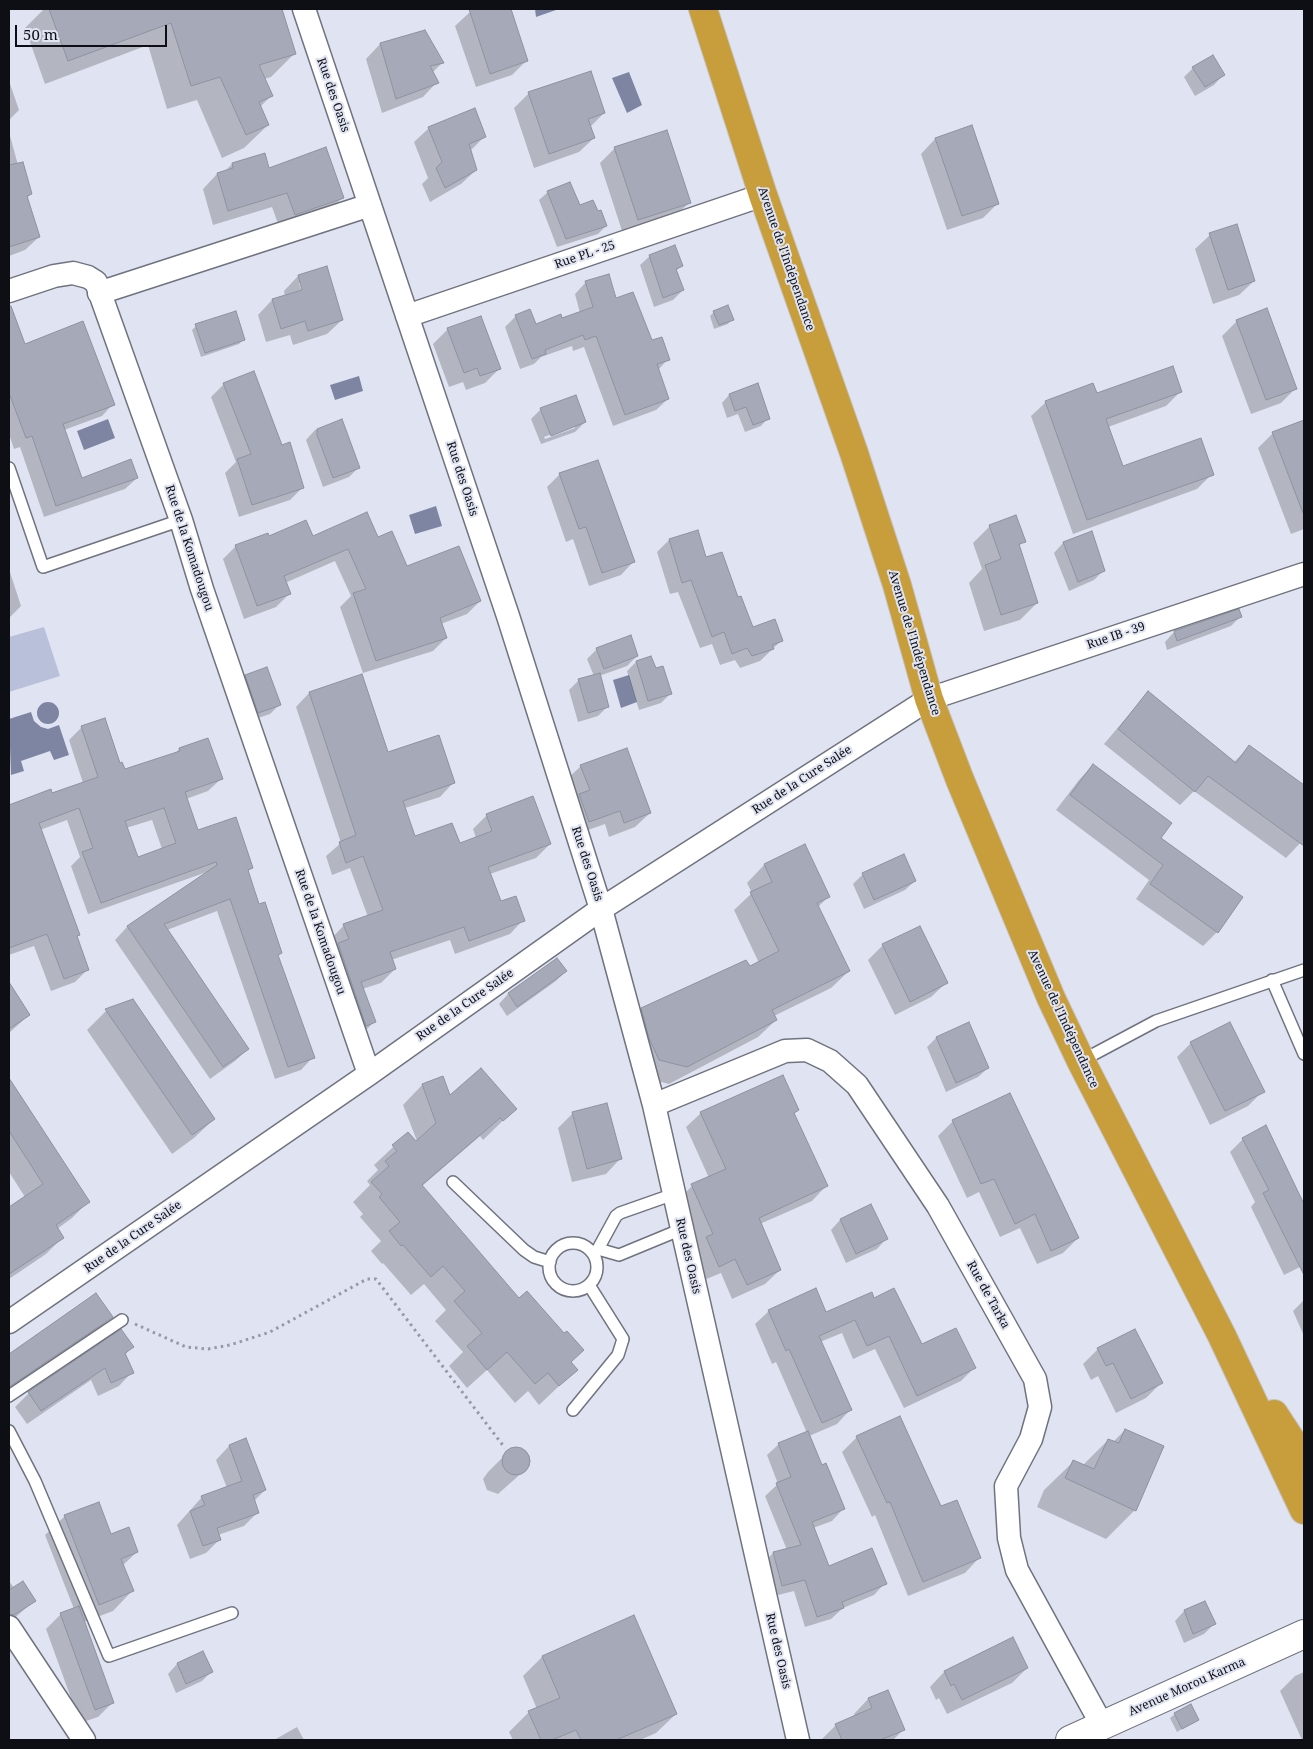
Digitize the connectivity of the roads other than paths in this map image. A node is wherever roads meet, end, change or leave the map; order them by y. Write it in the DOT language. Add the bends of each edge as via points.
graph roads {
  1 [pos="304,9"];
  2 [pos="703,9"];
  3 [pos="763,195"];
  4 [pos="370,205"];
  5 [pos="9,292"];
  6 [pos="100,293"];
  7 [pos="407,316"];
  8 [pos="9,468"];
  9 [pos="181,520"];
  10 [pos="1304,574"];
  11 [pos="929,699"];
  12 [pos="602,909"];
  13 [pos="1304,970"];
  14 [pos="1272,980"];
  15 [pos="1304,1054"];
  16 [pos="1081,1061"];
  17 [pos="369,1074"];
  18 [pos="654,1105"];
  19 [pos="453,1182"];
  20 [pos="674,1194"];
  21 [pos="682,1229"];
  22 [pos="595,1251"];
  23 [pos="550,1262"];
  24 [pos="589,1285"];
  25 [pos="122,1320"];
  26 [pos="9,1322"];
  27 [pos="1222,1336"];
  28 [pos="9,1396"];
  29 [pos="573,1410"];
  30 [pos="9,1432"];
  31 [pos="1304,1460"];
  32 [pos="1304,1510"];
  33 [pos="232,1613"];
  34 [pos="1304,1634"];
  35 [pos="12,1639"];
  36 [pos="1102,1725"];
  37 [pos="84,1740"];
  38 [pos="798,1740"];
  39 [pos="1070,1740"];
  1 -- 4 [label="street, Rue des Oasis"];
  2 -- 3 [label="highway, Avenue de l'Indépendance"];
  3 -- 7 [label="street, Rue PL - 25"];
  3 -- 11 [label="highway, Avenue de l'Indépendance" via="882,538"];
  4 -- 6 [label="street"];
  4 -- 7 [label="street, Rue des Oasis"];
  5 -- 6 [label="street" via="54,276 73,273 96,282"];
  6 -- 9 [label="street, Rue de la Komadougou"];
  7 -- 12 [label="street, Rue des Oasis"];
  8 -- 9 [label="lane" via="43,567"];
  9 -- 17 [label="street, Rue de la Komadougou"];
  10 -- 11 [label="street, Rue IB - 39"];
  11 -- 12 [label="street, Rue de la Cure Salée"];
  11 -- 16 [label="highway, Avenue de l'Indépendance" via="1051,998"];
  12 -- 17 [label="street, Rue de la Cure Salée"];
  12 -- 18 [label="street, Rue des Oasis"];
  13 -- 14 [label="lane"];
  14 -- 15 [label="lane"];
  14 -- 16 [label="lane" via="1156,1021"];
  16 -- 27 [label="highway, Avenue de l'Indépendance"];
  17 -- 26 [label="street, Rue de la Cure Salée"];
  18 -- 20 [label="street, Rue des Oasis"];
  18 -- 36 [label="street, Rue de Tarka" via="784,1050 808,1050 830,1061 857,1085 938,1206 1035,1379 1040,1407 1030,1440 1006,1486 1009,1538 1017,1570"];
  19 -- 23 [label="lane" via="524,1250"];
  20 -- 21 [label="street, Rue des Oasis"];
  20 -- 22 [label="lane" via="620,1213"];
  21 -- 22 [label="lane" via="620,1255"];
  21 -- 38 [label="street, Rue des Oasis"];
  22 -- 23 [label="lane" via="572,1243 558,1249"];
  22 -- 24 [label="lane" via="596,1276"];
  23 -- 24 [label="lane" via="552,1277 563,1288 578,1290"];
  24 -- 29 [label="lane" via="623,1339 618,1355"];
  25 -- 28 [label="lane"];
  27 -- 31 [label="highway, Avenue de l'Indépendance"];
  27 -- 32 [label="highway, Avenue de l'Indépendance"];
  30 -- 33 [label="lane" via="35,1481 109,1656"];
  34 -- 36 [label="street, Avenue Morou Karma"];
  35 -- 37 [label="street"];
  36 -- 39 [label="street, Avenue Morou Karma"];
}
